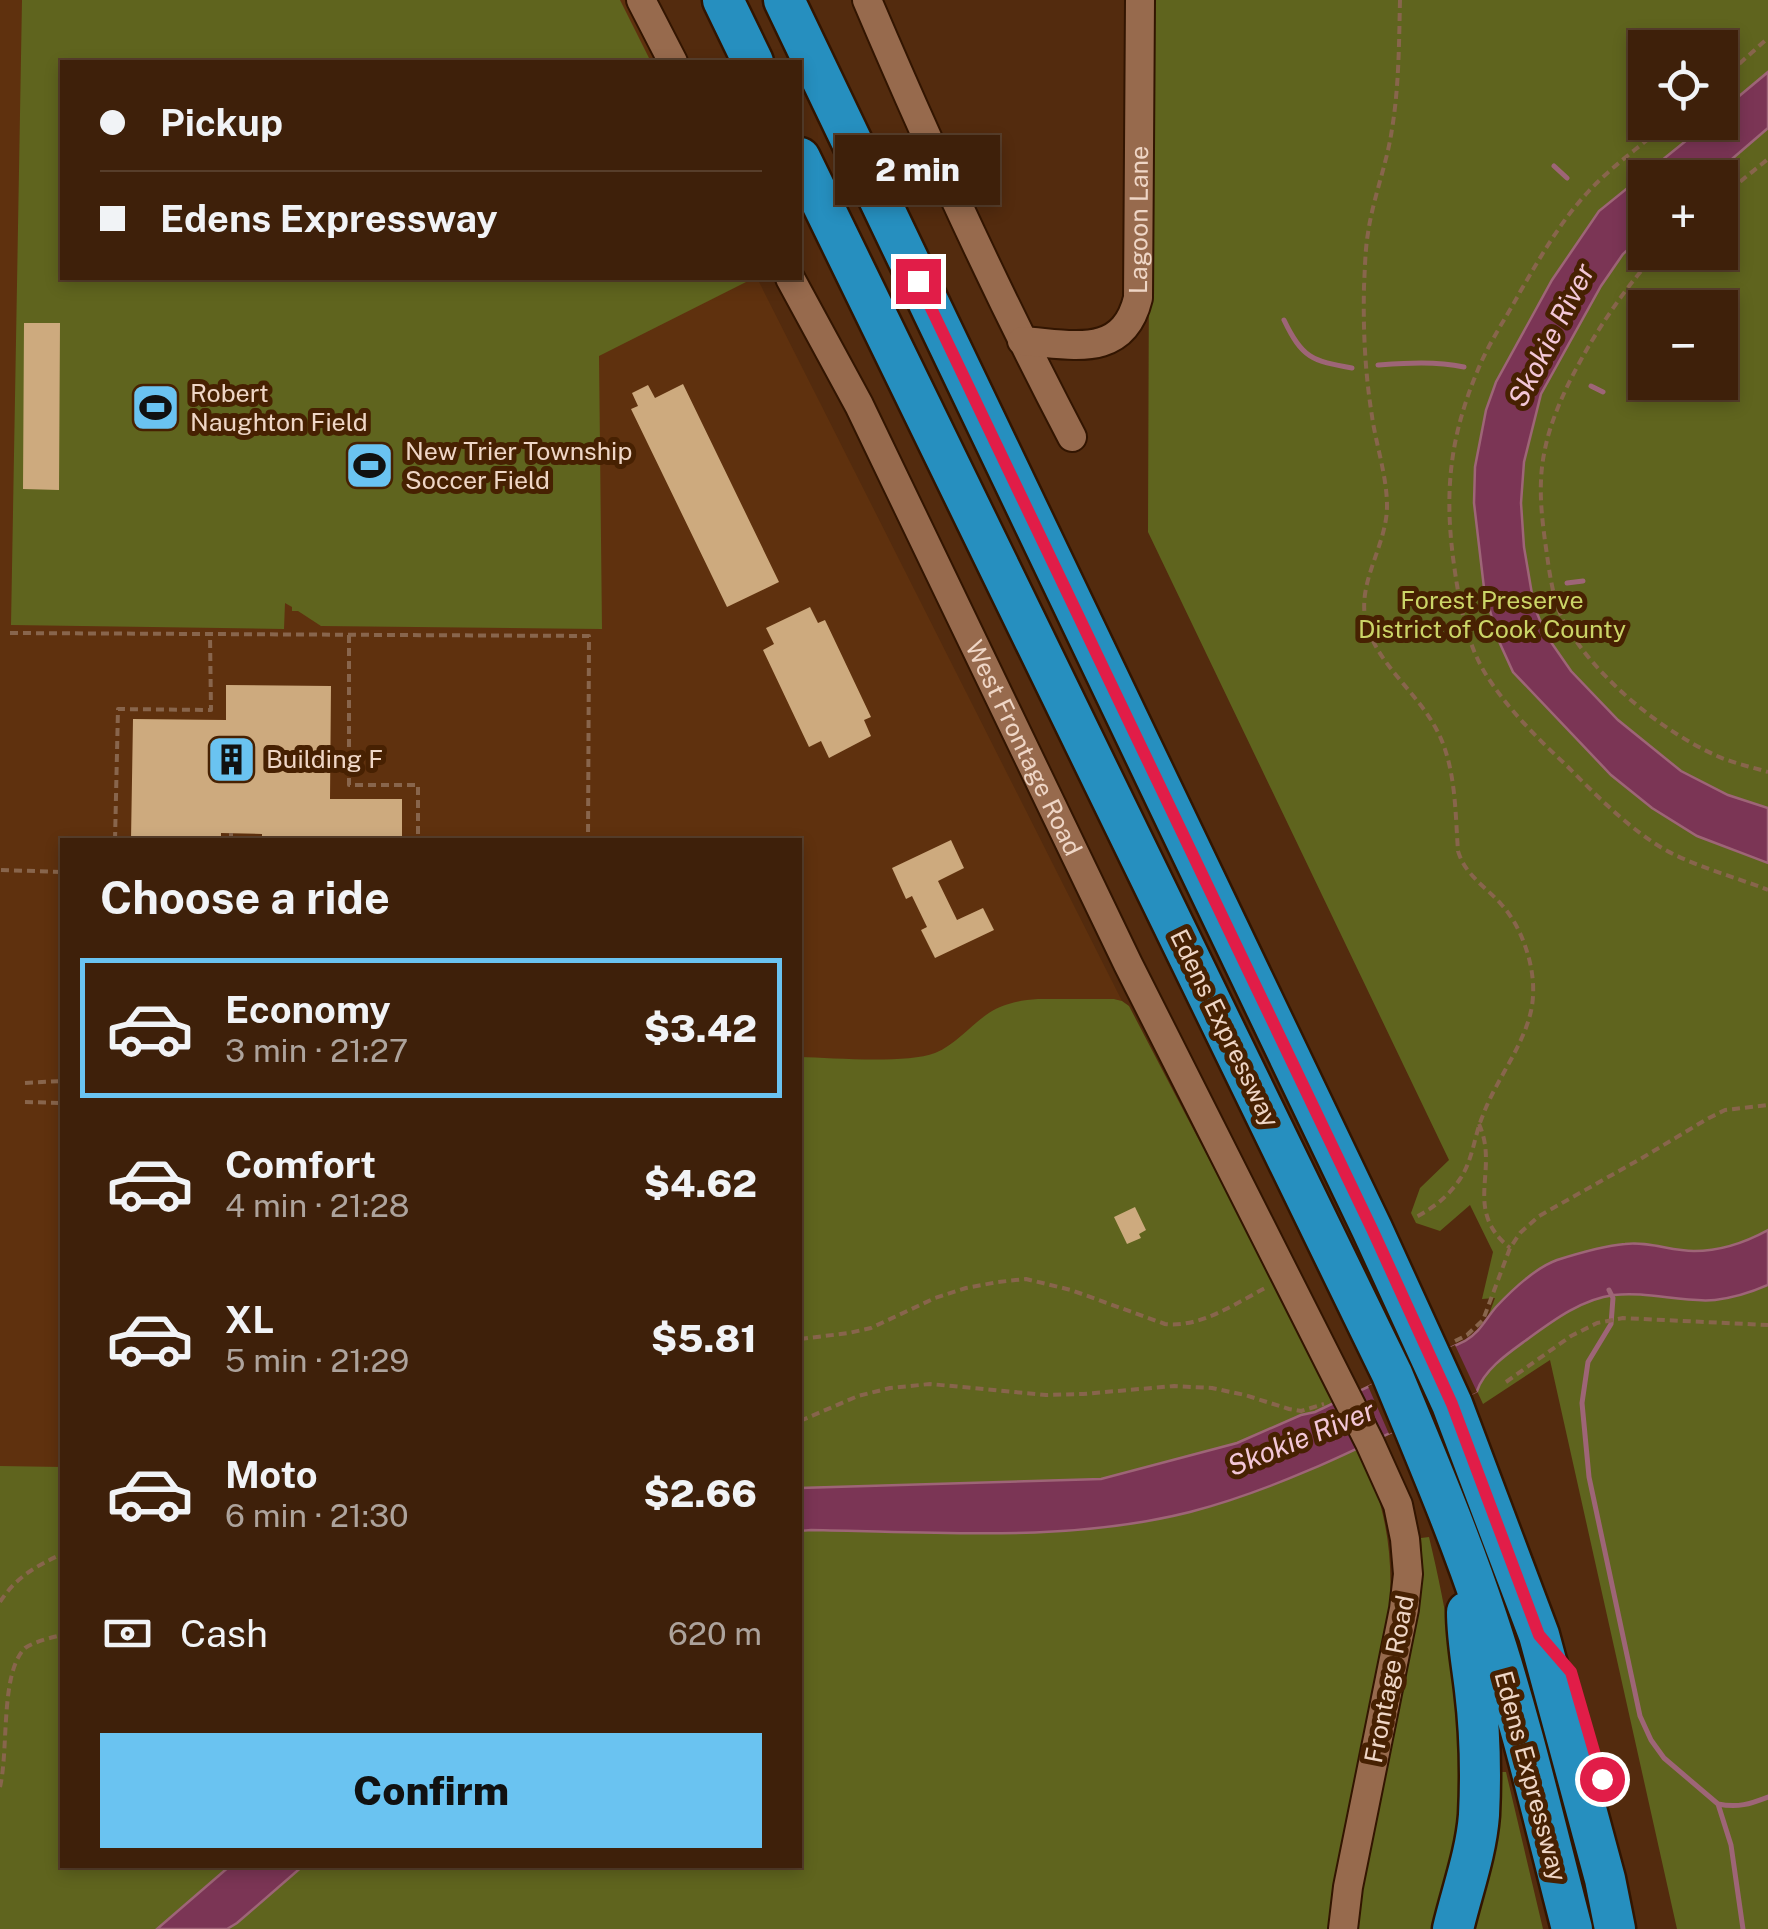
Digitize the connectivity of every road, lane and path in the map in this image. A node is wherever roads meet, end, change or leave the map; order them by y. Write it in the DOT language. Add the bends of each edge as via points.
graph roads {
  1 [pos="641,0"];
  2 [pos="723,0"];
  3 [pos="784,0"];
  4 [pos="867,0"];
  5 [pos="1140,0"];
  6 [pos="1400,0"];
  7 [pos="1768,38"];
  8 [pos="672,60"];
  9 [pos="752,60"];
  10 [pos="1738,65"];
  11 [pos="1648,140"];
  12 [pos="1768,159"];
  13 [pos="802,162"];
  14 [pos="1738,183"];
  15 [pos="1644,270"];
  16 [pos="791,280"];
  17 [pos="1022,341"];
  18 [pos="1072,437"];
  19 [pos="10,633"];
  20 [pos="210,634"];
  21 [pos="349,634"];
  22 [pos="1768,772"];
  23 [pos="115,838"];
  24 [pos="418,838"];
  25 [pos="588,838"];
  26 [pos="1,870"];
  27 [pos="60,872"];
  28 [pos="1768,890"];
  29 [pos="60,1081"];
  30 [pos="24,1083"];
  31 [pos="24,1102"];
  32 [pos="60,1103"];
  33 [pos="1768,1105"];
  34 [pos="1479,1124"];
  35 [pos="1414,1218"];
  36 [pos="1259,1220"];
  37 [pos="1510,1248"];
  38 [pos="1267,1287"];
  39 [pos="1768,1325"];
  40 [pos="802,1338"];
  41 [pos="1443,1348"];
  42 [pos="1506,1382"];
  43 [pos="1339,1398"];
  44 [pos="802,1420"];
  45 [pos="60,1555"];
  46 [pos="1466,1563"];
  47 [pos="0,1602"];
  48 [pos="60,1635"];
  49 [pos="1539,1635"];
  50 [pos="0,1786"];
  51 [pos="1343,1929"];
  52 [pos="1452,1929"];
  53 [pos="1572,1929"];
  54 [pos="1615,1929"];
  55 [pos="1643,1929"];
  1 -- 8 [label="street"];
  2 -- 9 [label="highway"];
  3 -- 41 [label="highway, Edens Expressway" via="1372,1229"];
  4 -- 17 [label="street"];
  5 -- 17 [label="street, Lagoon Lane" via="1134,312 1103,343"];
  6 -- 34 [label="path" via="1392,130 1366,254 1366,365 1387,504 1365,618 1444,747 1461,862 1513,919 1529,956 1531,1013"];
  7 -- 10 [label="path"];
  11 -- 28 [label="path" via="1588,191 1552,236 1478,369 1450,460 1448,528 1463,619 1478,658 1540,741 1664,849"];
  12 -- 14 [label="path"];
  13 -- 46 [label="highway, Edens Expressway" via="1392,1374"];
  15 -- 22 [label="path" via="1602,324 1556,410 1540,484 1551,580 1562,619 1591,661 1654,719 1718,757"];
  16 -- 36 [label="street, West Frontage Road" via="868,423"];
  17 -- 18 [label="street"];
  19 -- 20 [label="path"];
  20 -- 21 [label="path"];
  20 -- 23 [label="path" via="211,710 118,709"];
  21 -- 24 [label="path" via="348,785 418,784"];
  21 -- 25 [label="path" via="589,636"];
  26 -- 27 [label="path"];
  29 -- 30 [label="path"];
  31 -- 32 [label="path"];
  33 -- 37 [label="path" via="1707,1119 1539,1216"];
  34 -- 35 [label="path" via="1462,1176 1438,1204"];
  34 -- 37 [label="path" via="1487,1147 1484,1210 1497,1238"];
  36 -- 43 [label="street, Frontage Road"];
  37 -- 41 [label="path" via="1483,1320"];
  38 -- 40 [label="path" via="1180,1326 1072,1290 998,1282 935,1298 871,1328"];
  39 -- 42 [label="path" via="1623,1318 1597,1323"];
  41 -- 49 [label="highway, Edens Expressway" via="1452,1404"];
  43 -- 44 [label="path" via="1301,1411 1212,1388 1046,1394 930,1384 858,1396"];
  43 -- 51 [label="street, Frontage Road" via="1370,1442 1398,1506 1408,1574"];
  45 -- 47 [label="path" via="32,1568"];
  46 -- 52 [label="highway" via="1480,1770 1471,1867"];
  46 -- 53 [label="highway, Edens Expressway" via="1524,1743"];
  48 -- 50 [label="path" via="24,1648 8,1671"];
  49 -- 54 [label="highway, Edens Expressway"];
  49 -- 55 [label="highway" via="1571,1672"];
}
